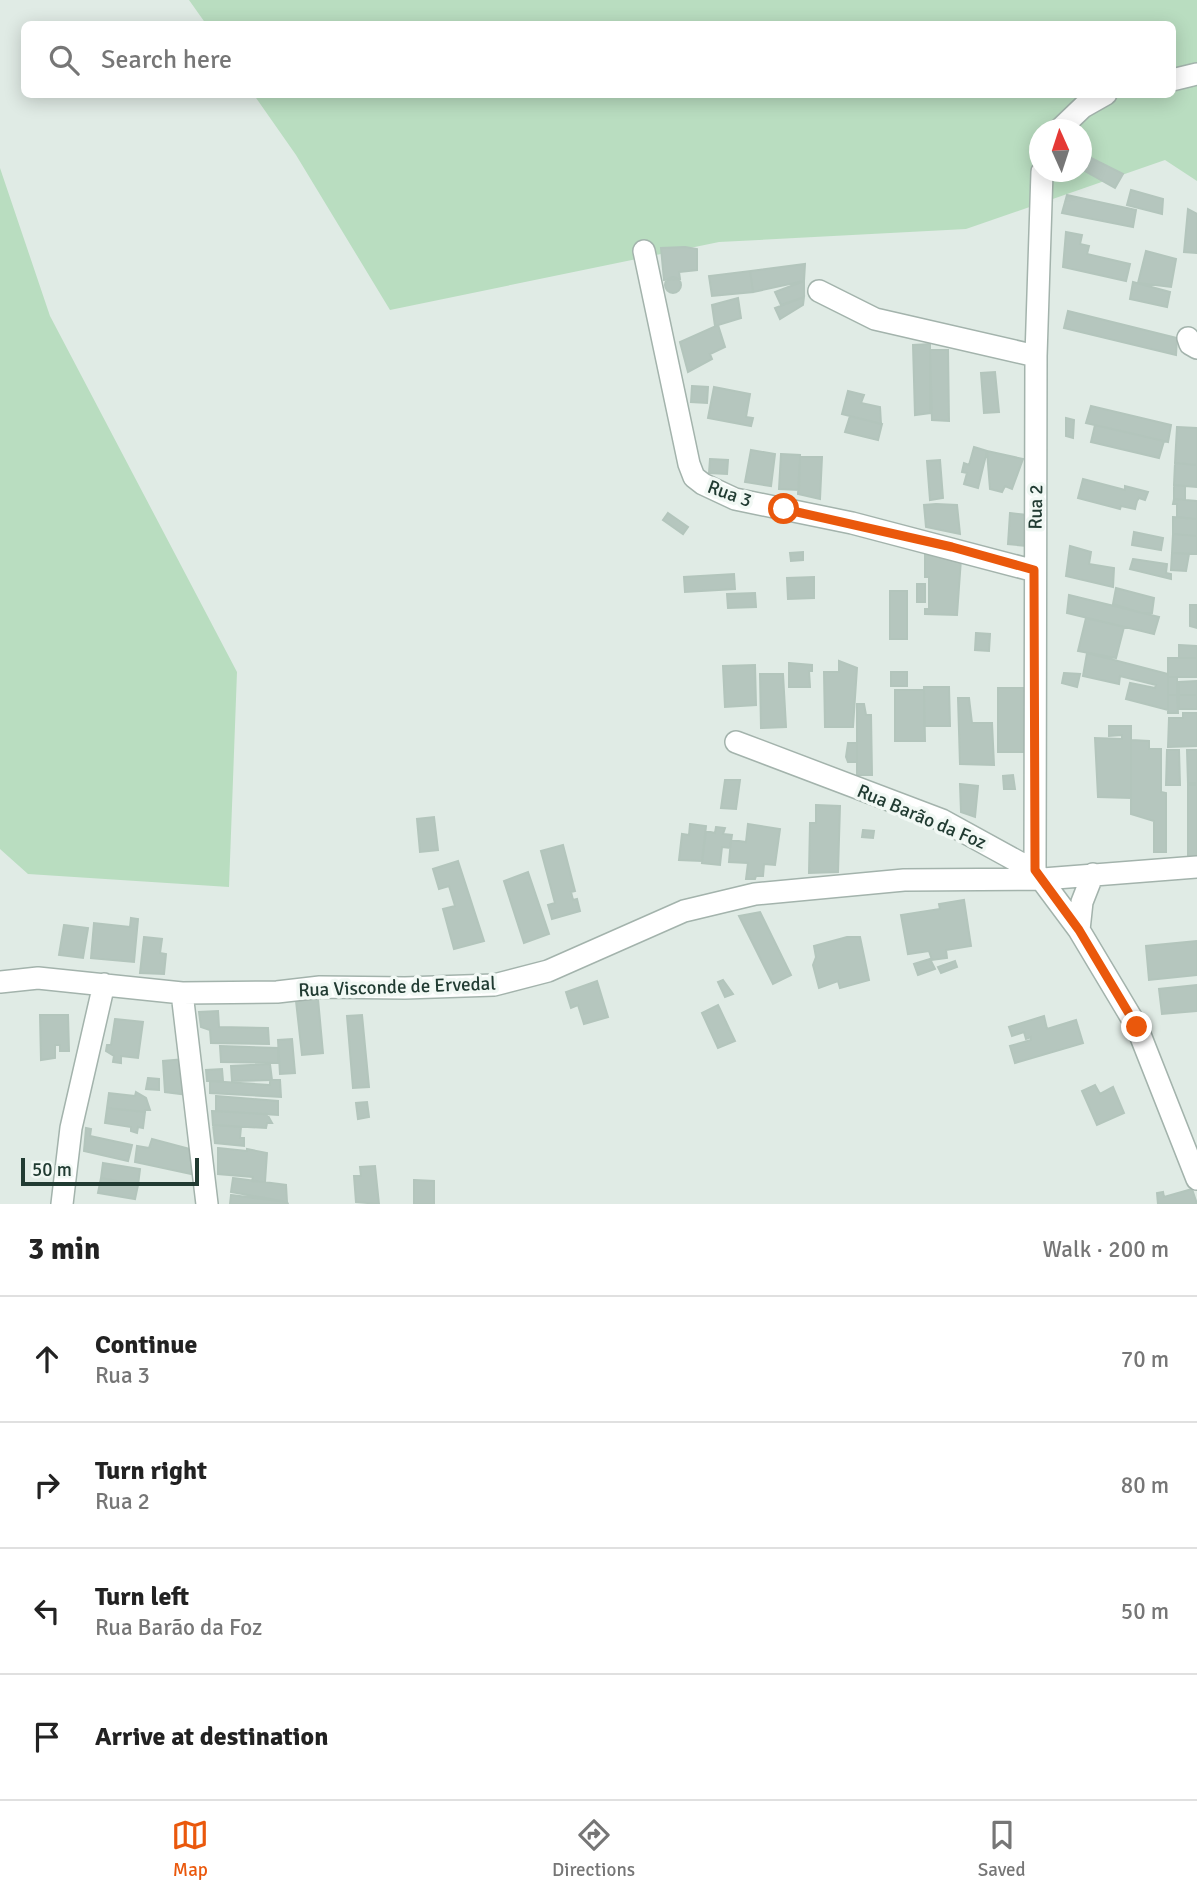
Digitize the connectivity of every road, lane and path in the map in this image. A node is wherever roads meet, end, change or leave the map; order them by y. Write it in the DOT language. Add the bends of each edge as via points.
graph roads {
  1 [pos="1197,74"];
  2 [pos="1176,79"];
  3 [pos="1099,98"];
  4 [pos="1070,119"];
  5 [pos="1042,182"];
  6 [pos="643,251"];
  7 [pos="819,291"];
  8 [pos="1036,356"];
  9 [pos="1034,570"];
  10 [pos="736,742"];
  11 [pos="1197,867"];
  12 [pos="1093,874"];
  13 [pos="1039,875"];
  14 [pos="1079,930"];
  15 [pos="0,982"];
  16 [pos="104,984"];
  17 [pos="182,993"];
  18 [pos="1197,1179"];
  19 [pos="62,1204"];
  20 [pos="207,1204"];
  1 -- 2 [label="street"];
  3 -- 4 [label="street"];
  5 -- 8 [label="street, Rua 2"];
  6 -- 9 [label="street, Rua 3" via="689,464 702,484 735,499 852,523"];
  7 -- 8 [label="street" via="886,322"];
  8 -- 9 [label="street, Rua 2"];
  9 -- 13 [label="street, Rua 2"];
  10 -- 13 [label="street, Rua Barão da Foz" via="942,820"];
  11 -- 12 [label="street, Rua Visconde de Ervedal"];
  12 -- 13 [label="street, Rua Visconde de Ervedal"];
  12 -- 14 [label="street" via="1082,902"];
  13 -- 14 [label="street, Rua Barão da Foz"];
  13 -- 17 [label="street, Rua Visconde de Ervedal" via="904,880 755,894 684,911 548,971 494,985"];
  14 -- 18 [label="street, Rua Barão da Foz" via="1137,1027"];
  15 -- 16 [label="street, Rua Visconde de Ervedal" via="38,978"];
  16 -- 17 [label="street, Rua Visconde de Ervedal"];
  16 -- 19 [label="street" via="72,1128"];
  17 -- 20 [label="street"];
}
